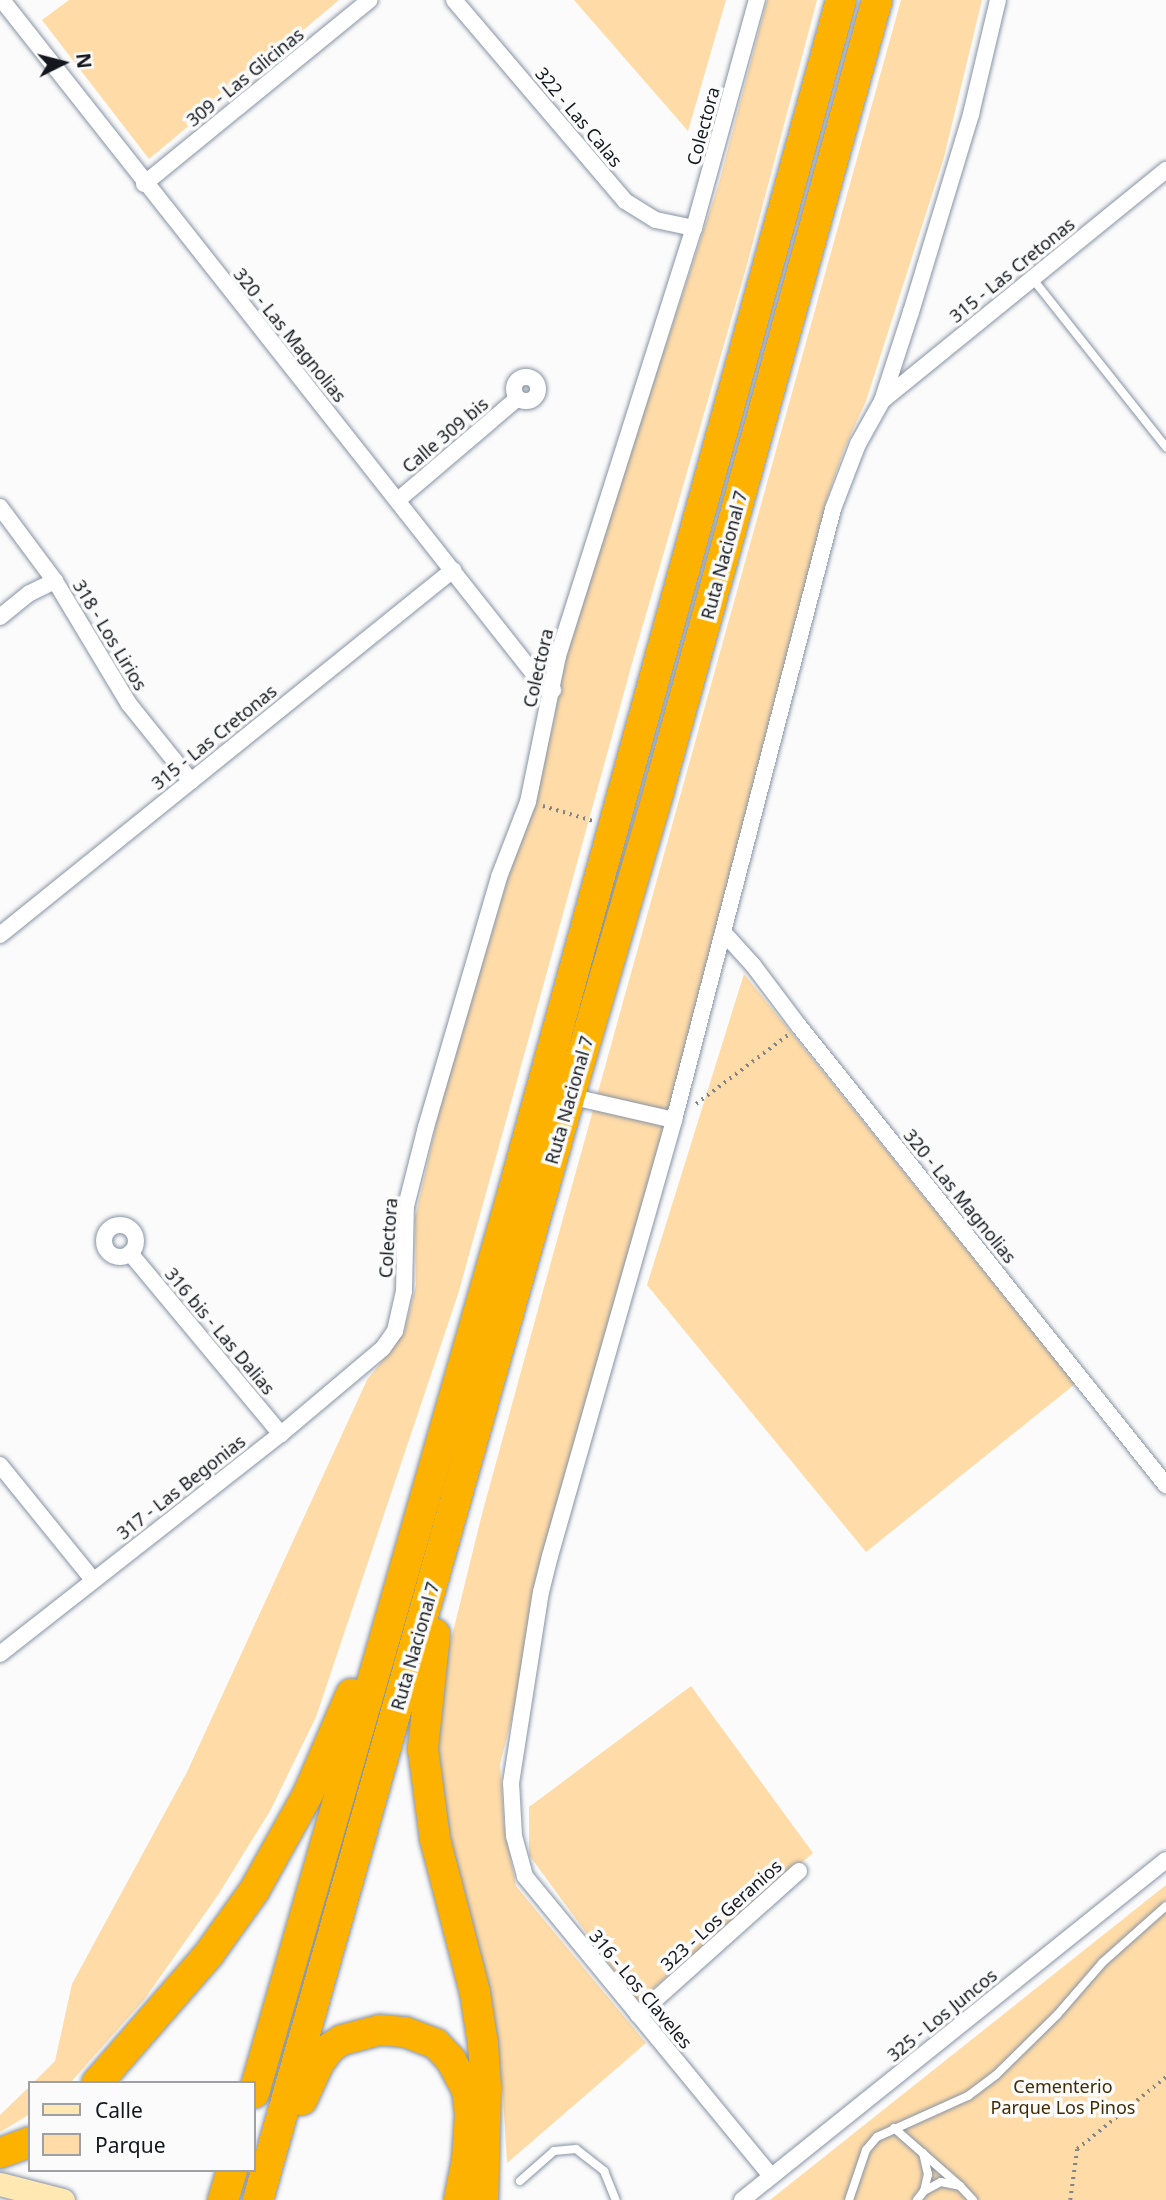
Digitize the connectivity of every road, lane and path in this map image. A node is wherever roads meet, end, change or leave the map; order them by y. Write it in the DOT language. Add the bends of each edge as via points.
graph roads {
  1 [pos="2,0"];
  2 [pos="370,0"];
  3 [pos="454,0"];
  4 [pos="757,0"];
  5 [pos="841,0"];
  6 [pos="877,0"];
  7 [pos="998,0"];
  8 [pos="1166,170"];
  9 [pos="144,184"];
  10 [pos="694,229"];
  11 [pos="1032,278"];
  12 [pos="518,398"];
  13 [pos="882,401"];
  14 [pos="1166,447"];
  15 [pos="398,500"];
  16 [pos="0,507"];
  17 [pos="453,570"];
  18 [pos="55,581"];
  19 [pos="0,617"];
  20 [pos="552,690"];
  21 [pos="191,781"];
  22 [pos="528,802"];
  23 [pos="612,827"];
  24 [pos="723,932"];
  25 [pos="0,935"];
  26 [pos="799,1026"];
  27 [pos="569,1096"];
  28 [pos="674,1120"];
  29 [pos="130,1253"];
  30 [pos="383,1348"];
  31 [pos="281,1434"];
  32 [pos="0,1465"];
  33 [pos="1166,1485"];
  34 [pos="453,1511"];
  35 [pos="406,1561"];
  36 [pos="93,1580"];
  37 [pos="0,1654"];
  38 [pos="1166,1860"];
  39 [pos="799,1871"];
  40 [pos="1166,1906"];
  41 [pos="638,2015"];
  42 [pos="1166,2077"];
  43 [pos="99,2081"];
  44 [pos="256,2086"];
  45 [pos="894,2128"];
  46 [pos="28,2143"];
  47 [pos="0,2153"];
  48 [pos="923,2153"];
  49 [pos="271,2155"];
  50 [pos="231,2172"];
  51 [pos="771,2176"];
  52 [pos="520,2181"];
  53 [pos="0,2184"];
  54 [pos="960,2186"];
  55 [pos="923,2191"];
  56 [pos="63,2200"];
  57 [pos="223,2200"];
  58 [pos="258,2200"];
  59 [pos="459,2200"];
  60 [pos="483,2200"];
  61 [pos="616,2200"];
  62 [pos="742,2200"];
  63 [pos="849,2200"];
  64 [pos="917,2200"];
  65 [pos="974,2200"];
  66 [pos="1070,2200"];
  1 -- 9 [label="street, 320 - Las Magnolias"];
  2 -- 9 [label="street, 309 - Las Glicinas"];
  3 -- 10 [label="street, 322 - Las Calas" via="625,201 656,220"];
  4 -- 10 [label="street, Colectora"];
  5 -- 23 [label="highway, Ruta Nacional 7"];
  6 -- 27 [label="highway, Ruta Nacional 7" via="659,790"];
  7 -- 13 [label="street" via="971,114"];
  8 -- 11 [label="street, 315 - Las Cretonas"];
  9 -- 15 [label="street, 320 - Las Magnolias"];
  10 -- 20 [label="street, Colectora" via="558,656"];
  11 -- 13 [label="street, 315 - Las Cretonas"];
  11 -- 14 [label="lane"];
  12 -- 15 [label="street, Calle 309 bis"];
  13 -- 24 [label="street" via="842,480"];
  15 -- 17 [label="street, 320 - Las Magnolias"];
  16 -- 18 [label="street, 318 - Los Lirios"];
  17 -- 20 [label="street, 320 - Las Magnolias" via="534,674"];
  17 -- 21 [label="street, 315 - Las Cretonas"];
  18 -- 19 [label="street" via="30,593"];
  18 -- 21 [label="street, 318 - Los Lirios" via="129,704"];
  20 -- 22 [label="street, Colectora"];
  21 -- 25 [label="street, 315 - Las Cretonas"];
  22 -- 23 [label="path"];
  22 -- 30 [label="street, Colectora" via="499,877 426,1127 407,1206 401,1311"];
  23 -- 35 [label="highway, Ruta Nacional 7"];
  24 -- 26 [label="street, 320 - Las Magnolias"];
  24 -- 28 [label="street"];
  26 -- 28 [label="path"];
  26 -- 33 [label="street, 320 - Las Magnolias"];
  27 -- 28 [label="street"];
  27 -- 34 [label="highway, Ruta Nacional 7"];
  28 -- 41 [label="street, 316 - Los Claveles" via="541,1592 511,1783 518,1857 525,1876"];
  29 -- 31 [label="street, 316 bis - Las Dalias"];
  30 -- 31 [label="street, 317 - Las Begonias"];
  31 -- 36 [label="street, 317 - Las Begonias"];
  32 -- 36 [label="street"];
  34 -- 49 [label="highway, Ruta Nacional 7"];
  34 -- 60 [label="highway" via="431,1652 423,1749 435,1839 475,1993 483,2044"];
  35 -- 43 [label="highway" via="336,1731 279,1850 209,1954"];
  35 -- 44 [label="highway, Ruta Nacional 7"];
  36 -- 37 [label="street, 317 - Las Begonias"];
  38 -- 51 [label="street, 325 - Los Juncos"];
  39 -- 41 [label="street, 323 - Los Geranios"];
  40 -- 45 [label="lane" via="1103,1962 996,2075 968,2096"];
  41 -- 51 [label="street, 316 - Los Claveles"];
  42 -- 66 [label="path" via="1077,2149"];
  45 -- 48 [label="lane"];
  45 -- 63 [label="lane" via="866,2150"];
  46 -- 47 [label="highway"];
  48 -- 54 [label="lane"];
  48 -- 55 [label="lane" via="928,2174"];
  49 -- 58 [label="highway, Ruta Nacional 7"];
  49 -- 59 [label="highway" via="330,2048 380,2030 405,2032 436,2044 467,2090 468,2149"];
  50 -- 57 [label="highway"];
  51 -- 62 [label="street, 325 - Los Juncos"];
  52 -- 61 [label="lane" via="554,2151 576,2149 604,2171"];
  53 -- 56 [label="main road"];
  54 -- 55 [label="lane" via="941,2182"];
  54 -- 65 [label="lane"];
  55 -- 64 [label="lane"];
}
